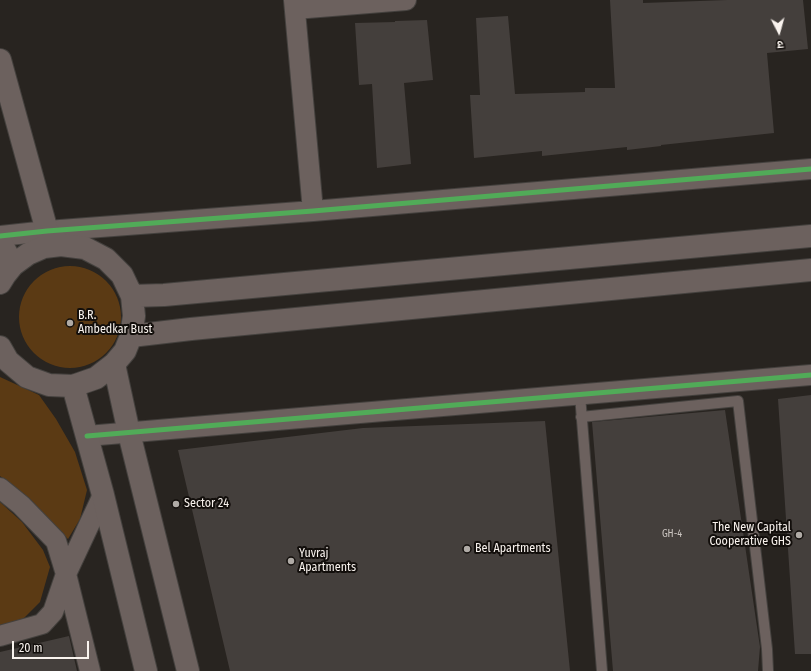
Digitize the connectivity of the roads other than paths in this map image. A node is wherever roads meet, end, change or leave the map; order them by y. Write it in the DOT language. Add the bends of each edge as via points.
graph roads {
  1 [pos="406,0"];
  2 [pos="295,5"];
  3 [pos="0,60"];
  4 [pos="811,169"];
  5 [pos="313,211"];
  6 [pos="0,236"];
  7 [pos="811,236"];
  8 [pos="54,238"];
  9 [pos="0,241"];
  10 [pos="13,265"];
  11 [pos="811,270"];
  12 [pos="0,283"];
  13 [pos="132,296"];
  14 [pos="132,336"];
  15 [pos="0,347"];
  16 [pos="114,364"];
  17 [pos="811,375"];
  18 [pos="73,386"];
  19 [pos="580,395"];
  20 [pos="581,417"];
  21 [pos="129,433"];
  22 [pos="87,436"];
  23 [pos="0,488"];
  24 [pos="104,495"];
  25 [pos="66,574"];
  26 [pos="0,636"];
  27 [pos="90,671"];
  28 [pos="146,671"];
  29 [pos="188,671"];
  30 [pos="602,671"];
  31 [pos="768,671"];
  1 -- 2 [label="street"];
  2 -- 5 [label="street"];
  3 -- 8 [label="street"];
  4 -- 5 [label="street"];
  5 -- 8 [label="street"];
  6 -- 8 [label="street"];
  7 -- 13 [label="street"];
  8 -- 10 [label="street" via="44,247"];
  8 -- 13 [label="street" via="106,259 122,275"];
  9 -- 10 [label="street"];
  10 -- 12 [label="street"];
  11 -- 14 [label="street"];
  13 -- 14 [label="street"];
  14 -- 16 [label="street" via="125,351"];
  15 -- 18 [label="street" via="8,361 27,377 49,385"];
  16 -- 18 [label="street" via="96,378"];
  16 -- 21 [label="street"];
  17 -- 19 [label="street"];
  18 -- 22 [label="street"];
  19 -- 20 [label="lane"];
  19 -- 21 [label="street"];
  20 -- 30 [label="lane"];
  20 -- 31 [label="lane" via="738,401"];
  21 -- 22 [label="street"];
  21 -- 29 [label="street"];
  22 -- 24 [label="street"];
  23 -- 25 [label="street" via="21,505 56,541"];
  24 -- 25 [label="street"];
  24 -- 28 [label="street"];
  25 -- 26 [label="street" via="53,612 42,624"];
  25 -- 27 [label="street"];
}
